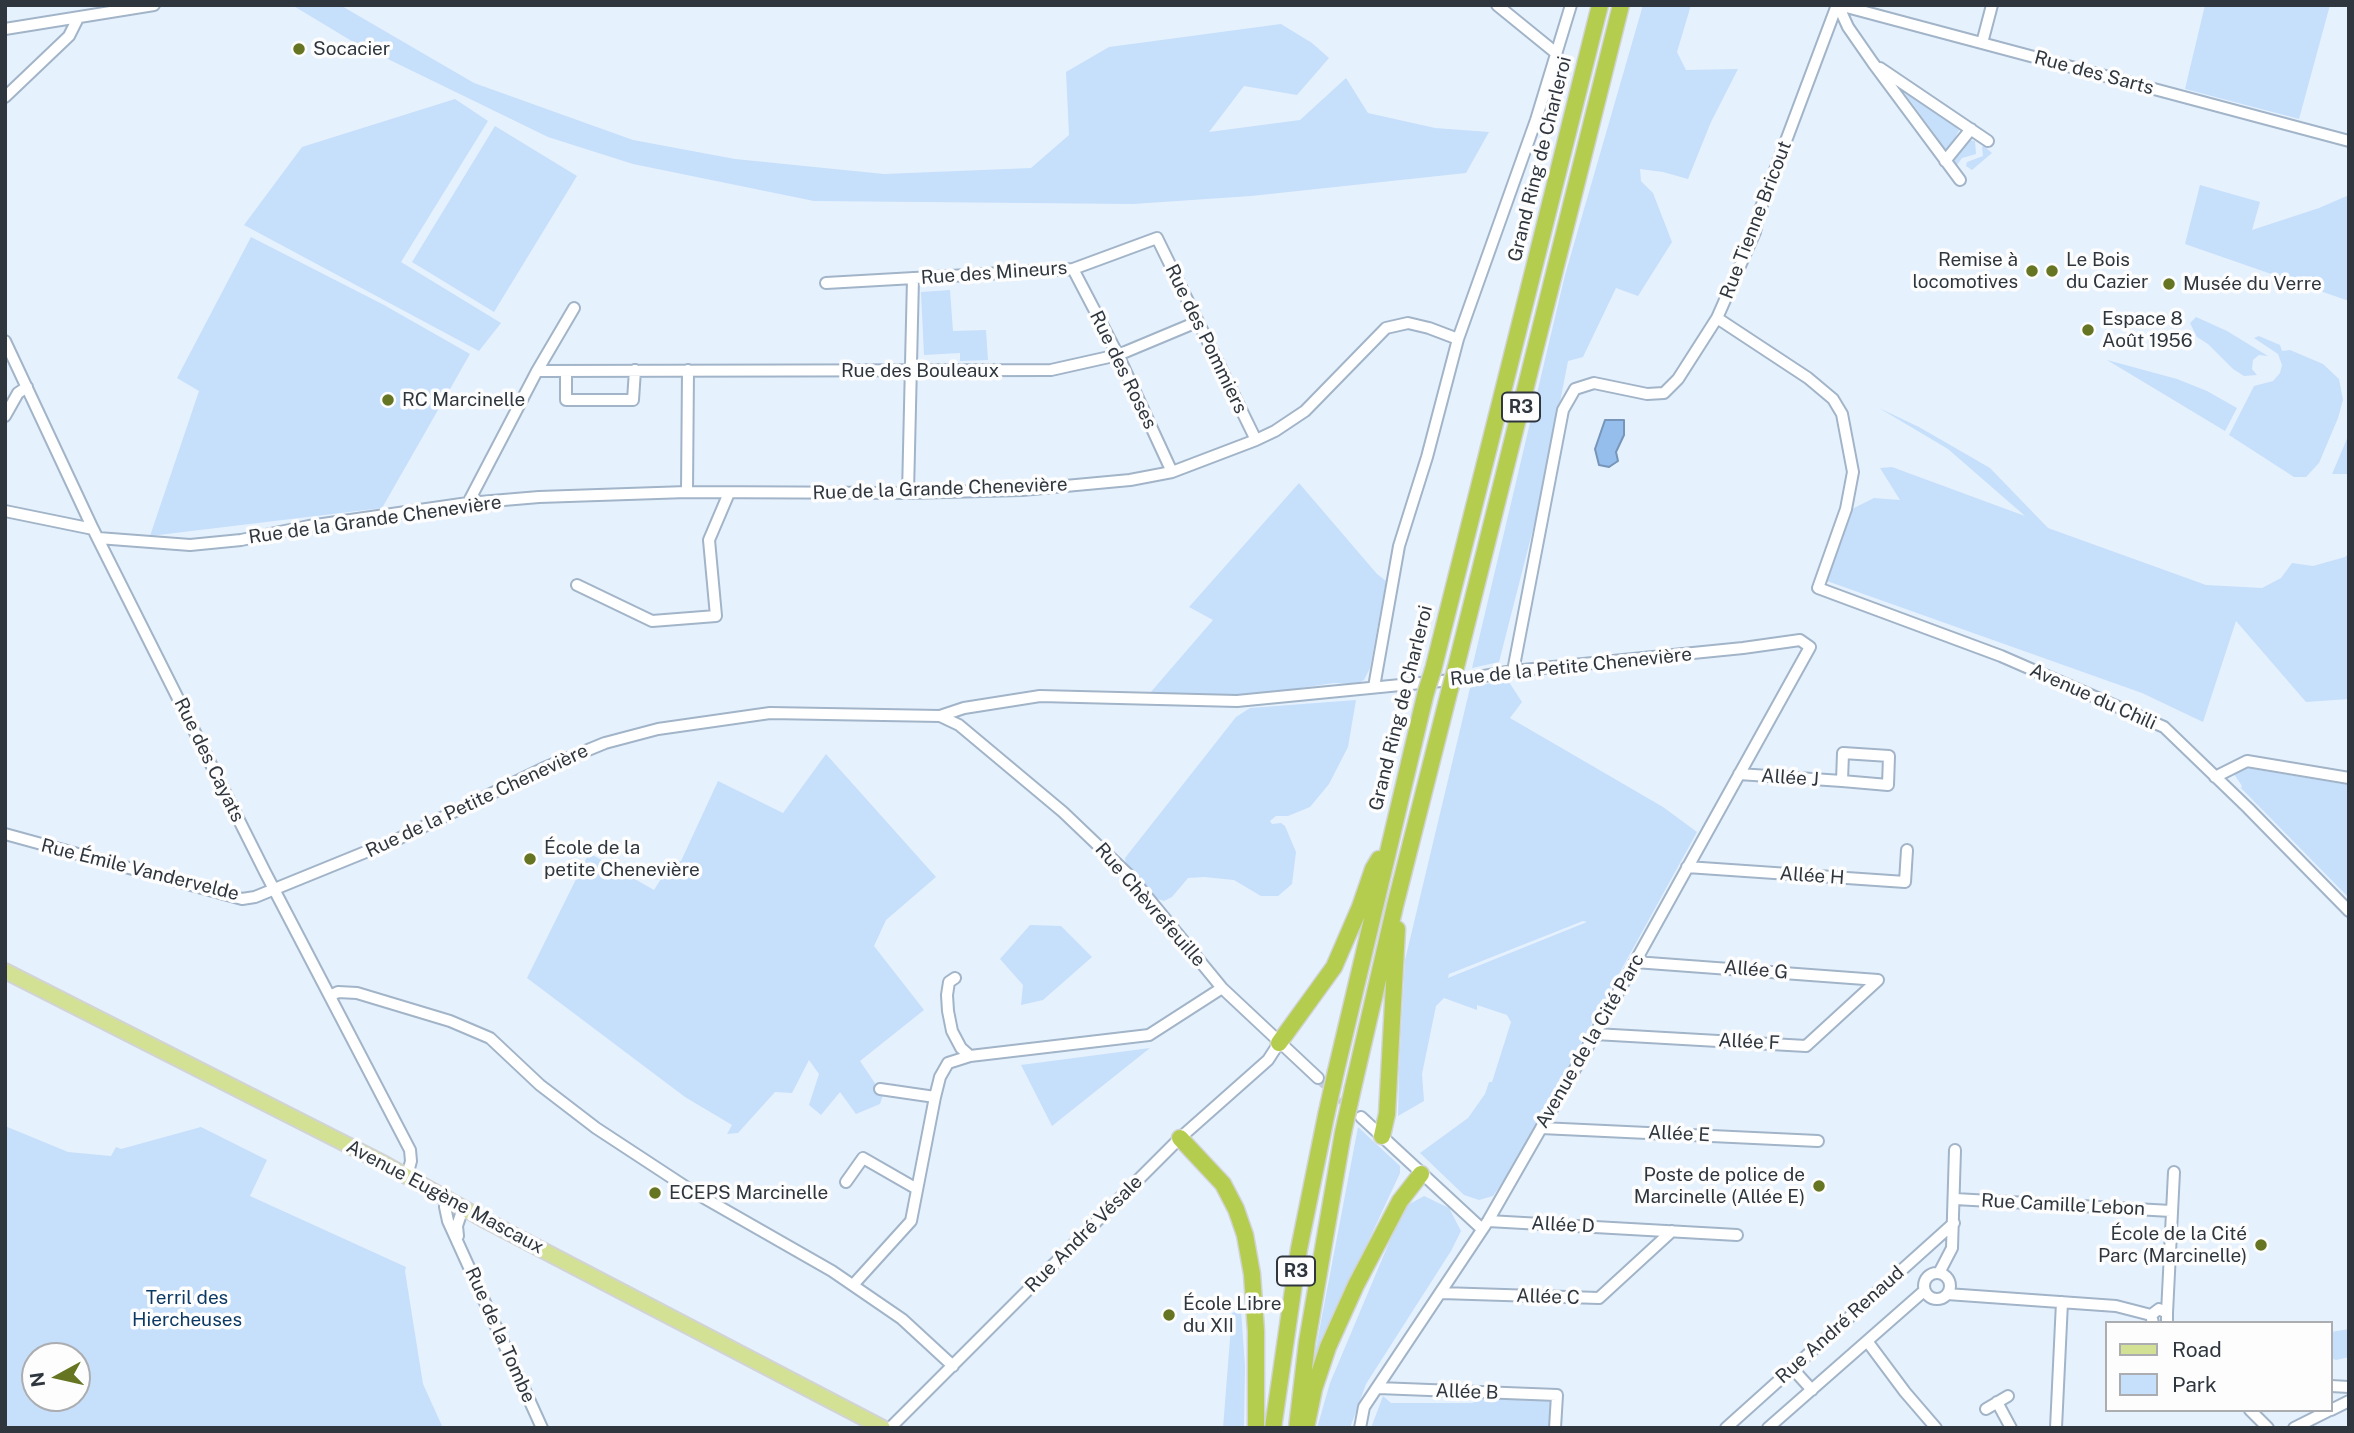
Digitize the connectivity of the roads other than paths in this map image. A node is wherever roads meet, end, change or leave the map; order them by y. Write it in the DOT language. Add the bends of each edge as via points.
graph roads {
  1 [pos="154,5"];
  2 [pos="1497,5"];
  3 [pos="1571,5"];
  4 [pos="1600,5"];
  5 [pos="1621,5"];
  6 [pos="1838,5"];
  7 [pos="1992,5"];
  8 [pos="78,18"];
  9 [pos="5,29"];
  10 [pos="1982,43"];
  11 [pos="1556,54"];
  12 [pos="1873,63"];
  13 [pos="5,97"];
  14 [pos="1971,129"];
  15 [pos="1988,141"];
  16 [pos="2349,141"];
  17 [pos="1945,161"];
  18 [pos="1960,180"];
  19 [pos="1157,238"];
  20 [pos="1073,269"];
  21 [pos="913,278"];
  22 [pos="826,283"];
  23 [pos="574,308"];
  24 [pos="1717,317"];
  25 [pos="1197,322"];
  26 [pos="1458,339"];
  27 [pos="5,341"];
  28 [pos="1118,355"];
  29 [pos="566,370"];
  30 [pos="635,370"];
  31 [pos="688,370"];
  32 [pos="537,371"];
  33 [pos="911,372"];
  34 [pos="27,387"];
  35 [pos="5,416"];
  36 [pos="1256,440"];
  37 [pos="1172,472"];
  38 [pos="687,492"];
  39 [pos="729,493"];
  40 [pos="908,493"];
  41 [pos="468,503"];
  42 [pos="5,511"];
  43 [pos="96,533"];
  44 [pos="577,585"];
  45 [pos="1810,647"];
  46 [pos="1513,671"];
  47 [pos="1374,687"];
  48 [pos="940,716"];
  49 [pos="1739,774"];
  50 [pos="2215,777"];
  51 [pos="2349,778"];
  52 [pos="1842,781"];
  53 [pos="5,834"];
  54 [pos="1389,845"];
  55 [pos="1907,850"];
  56 [pos="1687,867"];
  57 [pos="273,888"];
  58 [pos="1395,906"];
  59 [pos="2349,911"];
  60 [pos="1635,962"];
  61 [pos="5,971"];
  62 [pos="955,978"];
  63 [pos="1878,980"];
  64 [pos="1222,988"];
  65 [pos="330,996"];
  66 [pos="1595,1034"];
  67 [pos="1279,1043"];
  68 [pos="971,1056"];
  69 [pos="1318,1078"];
  70 [pos="880,1089"];
  71 [pos="935,1097"];
  72 [pos="1361,1117"];
  73 [pos="1541,1128"];
  74 [pos="1382,1136"];
  75 [pos="1180,1138"];
  76 [pos="1818,1141"];
  77 [pos="1955,1150"];
  78 [pos="2174,1172"];
  79 [pos="1421,1174"];
  80 [pos="407,1176"];
  81 [pos="846,1182"];
  82 [pos="917,1189"];
  83 [pos="446,1199"];
  84 [pos="1955,1199"];
  85 [pos="463,1208"];
  86 [pos="2172,1211"];
  87 [pos="1954,1223"];
  88 [pos="1485,1225"];
  89 [pos="1639,1229"];
  90 [pos="1672,1231"];
  91 [pos="1737,1235"];
  92 [pos="459,1242"];
  93 [pos="1646,1255"];
  94 [pos="1939,1273"];
  95 [pos="853,1285"];
  96 [pos="1924,1291"];
  97 [pos="1441,1293"];
  98 [pos="1947,1294"];
  99 [pos="2062,1302"];
  100 [pos="2167,1318"];
  101 [pos="2152,1319"];
  102 [pos="1867,1341"];
  103 [pos="953,1366"];
  104 [pos="1792,1368"];
  105 [pos="1378,1388"];
  106 [pos="1812,1390"];
  107 [pos="2008,1396"];
  108 [pos="2349,1401"];
  109 [pos="1997,1402"];
  110 [pos="1986,1409"];
  111 [pos="2333,1409"];
  112 [pos="2252,1412"];
  113 [pos="2327,1412"];
  114 [pos="542,1428"];
  115 [pos="883,1428"];
  116 [pos="890,1428"];
  117 [pos="1256,1428"];
  118 [pos="1273,1428"];
  119 [pos="1297,1428"];
  120 [pos="1306,1428"];
  121 [pos="1360,1428"];
  122 [pos="1555,1428"];
  123 [pos="1726,1428"];
  124 [pos="1768,1428"];
  125 [pos="1936,1428"];
  126 [pos="2011,1428"];
  127 [pos="2056,1428"];
  128 [pos="2268,1428"];
  129 [pos="2294,1428"];
  1 -- 8 [label="street"];
  2 -- 11 [label="street"];
  3 -- 11 [label="street"];
  4 -- 54 [label="highway, Grand Ring de Charleroi / R3, bridge"];
  5 -- 58 [label="highway, R3, bridge"];
  6 -- 10 [label="street, Rue des Sarts"];
  6 -- 12 [label="street"];
  6 -- 24 [label="street, Rue Tienne Bricout" via="1755,232"];
  7 -- 10 [label="street"];
  8 -- 9 [label="street"];
  8 -- 13 [label="street" via="69,36"];
  10 -- 16 [label="street, Rue des Sarts"];
  11 -- 26 [label="street"];
  12 -- 14 [label="street"];
  12 -- 17 [label="street"];
  14 -- 15 [label="street"];
  14 -- 17 [label="street"];
  17 -- 18 [label="street"];
  19 -- 20 [label="street, Rue des Mineurs"];
  19 -- 25 [label="street, Rue des Pommiers"];
  20 -- 21 [label="street, Rue des Mineurs"];
  20 -- 28 [label="street, Rue des Roses"];
  21 -- 22 [label="street, Rue des Mineurs"];
  21 -- 33 [label="street"];
  23 -- 32 [label="street"];
  24 -- 46 [label="street, Rue Tienne Bricout" via="1664,393 1594,383 1575,389 1563,410"];
  24 -- 50 [label="street, Avenue du Chili" via="1808,378 1833,398 1842,414 1853,472 1846,509 1818,588 2001,656 2164,727"];
  25 -- 28 [label="street, Rue des Bouleaux"];
  25 -- 36 [label="street, Rue des Pommiers"];
  26 -- 36 [label="street, Rue de la Grande Chenevière" via="1408,323 1386,328 1305,411"];
  26 -- 47 [label="street" via="1399,546"];
  27 -- 34 [label="street, Rue des Cayats"];
  28 -- 33 [label="street, Rue des Bouleaux" via="1051,370"];
  28 -- 37 [label="street, Rue des Roses"];
  29 -- 30 [label="street, Rue des Bouleaux"];
  29 -- 30 [label="street" via="566,400 633,400"];
  29 -- 32 [label="street, Rue des Bouleaux"];
  30 -- 31 [label="street, Rue des Bouleaux"];
  31 -- 33 [label="street, Rue des Bouleaux"];
  31 -- 38 [label="street"];
  32 -- 41 [label="street"];
  33 -- 40 [label="street"];
  34 -- 35 [label="street" via="18,393"];
  34 -- 43 [label="street, Rue des Cayats"];
  36 -- 37 [label="street, Rue de la Grande Chenevière"];
  37 -- 40 [label="street, Rue de la Grande Chenevière" via="1022,490"];
  38 -- 39 [label="street, Rue de la Grande Chenevière"];
  38 -- 41 [label="street, Rue de la Grande Chenevière"];
  39 -- 40 [label="street, Rue de la Grande Chenevière"];
  39 -- 44 [label="street" via="709,540 716,616 652,621"];
  41 -- 43 [label="street, Rue de la Grande Chenevière" via="202,544 159,544"];
  42 -- 43 [label="street, Rue de la Grande Chenevière"];
  43 -- 57 [label="street, Rue des Cayats"];
  45 -- 46 [label="street, Rue de la Petite Chenevière" via="1800,640"];
  45 -- 49 [label="street, Avenue de la Cité Parc"];
  46 -- 47 [label="street, Rue de la Petite Chenevière"];
  47 -- 48 [label="street, Rue de la Petite Chenevière" via="1237,701 1040,696"];
  48 -- 57 [label="street, Rue de la Petite Chenevière" via="769,713 657,729 605,743 544,768 400,838"];
  48 -- 64 [label="street, Rue Chèvrefeuille" via="959,725 1063,811 1130,876"];
  49 -- 52 [label="street, Allée J"];
  49 -- 56 [label="street, Avenue de la Cité Parc"];
  50 -- 51 [label="street" via="2247,761"];
  50 -- 59 [label="street, Avenue du Chili"];
  52 -- 52 [label="street, Allée J" via="1888,785 1889,756 1843,753"];
  53 -- 57 [label="street, Rue Émile Vandervelde" via="242,899"];
  54 -- 67 [label="highway" via="1373,869 1334,967"];
  54 -- 118 [label="highway, Grand Ring de Charleroi / R3, bridge" via="1299,1249"];
  55 -- 56 [label="street, Allée H" via="1905,883"];
  56 -- 60 [label="street, Avenue de la Cité Parc"];
  57 -- 65 [label="street, Rue des Cayats"];
  58 -- 74 [label="highway" via="1398,939"];
  58 -- 119 [label="highway, R3, bridge" via="1343,1133"];
  60 -- 63 [label="street, Allée G"];
  60 -- 66 [label="street, Avenue de la Cité Parc"];
  61 -- 80 [label="main road, Avenue Eugène Mascaux"];
  62 -- 68 [label="street" via="949,982 947,995 952,1031"];
  63 -- 66 [label="street, Allée F" via="1806,1046"];
  64 -- 67 [label="street, Rue Chèvrefeuille"];
  64 -- 68 [label="street" via="1149,1035"];
  65 -- 80 [label="street, Rue des Cayats" via="410,1150"];
  65 -- 95 [label="street" via="357,993 491,1038 540,1085 596,1128"];
  66 -- 73 [label="street, Avenue de la Cité Parc"];
  67 -- 69 [label="street, Rue Chèvrefeuille"];
  67 -- 75 [label="street, Rue André Vésale" via="1268,1060"];
  68 -- 71 [label="street" via="948,1063"];
  70 -- 71 [label="street"];
  71 -- 82 [label="street"];
  72 -- 74 [label="street"];
  73 -- 76 [label="street, Allée E"];
  73 -- 88 [label="street, Avenue de la Cité Parc"];
  74 -- 79 [label="street"];
  75 -- 103 [label="street, Rue André Vésale"];
  75 -- 117 [label="highway" via="1223,1184 1245,1235 1256,1331"];
  77 -- 84 [label="street, Rue Camille Lebon"];
  78 -- 86 [label="street, Rue Camille Lebon"];
  79 -- 88 [label="street"];
  79 -- 120 [label="highway" via="1400,1201 1333,1334"];
  80 -- 83 [label="main road, Avenue Eugène Mascaux"];
  81 -- 82 [label="street" via="863,1158"];
  82 -- 95 [label="street" via="912,1221"];
  83 -- 85 [label="main road, Avenue Eugène Mascaux"];
  83 -- 92 [label="street, Rue de la Tombe" via="448,1221"];
  84 -- 86 [label="street, Rue Camille Lebon"];
  84 -- 87 [label="street, Rue Camille Lebon"];
  85 -- 92 [label="street, Rue de la Tombe" via="457,1226"];
  85 -- 115 [label="main road, Avenue Eugène Mascaux"];
  86 -- 100 [label="street, Rue Camille Lebon"];
  87 -- 94 [label="street, Rue Camille Lebon" via="1952,1248"];
  87 -- 104 [label="street, Rue André Renaud"];
  88 -- 89 [label="street, Allée D"];
  88 -- 97 [label="street, Avenue de la Cité Parc"];
  89 -- 90 [label="street, Allée D"];
  89 -- 93 [label="street" via="1646,1237"];
  90 -- 91 [label="street, Allée D"];
  90 -- 93 [label="street, Allée C"];
  92 -- 114 [label="street, Rue de la Tombe"];
  93 -- 97 [label="street, Allée C" via="1599,1298"];
  94 -- 96 [label="street" via="1926,1279"];
  94 -- 98 [label="street" via="1949,1282"];
  95 -- 103 [label="street" via="902,1319"];
  96 -- 98 [label="street" via="1937,1299"];
  96 -- 102 [label="street"];
  97 -- 105 [label="street, Avenue de la Cité Parc"];
  98 -- 99 [label="street"];
  99 -- 101 [label="street" via="2116,1306"];
  99 -- 127 [label="street"];
  100 -- 101 [label="street" via="2158,1309"];
  102 -- 106 [label="street"];
  102 -- 125 [label="street"];
  103 -- 116 [label="street, Rue André Vésale"];
  104 -- 106 [label="street"];
  104 -- 123 [label="street, Rue André Renaud"];
  105 -- 121 [label="street, Avenue de la Cité Parc" via="1364,1407"];
  105 -- 122 [label="street, Allée B" via="1556,1395"];
  106 -- 124 [label="street"];
  107 -- 109 [label="street"];
  108 -- 111 [label="street"];
  109 -- 110 [label="street"];
  109 -- 126 [label="street"];
  112 -- 128 [label="street"];
  113 -- 129 [label="street"];
}
